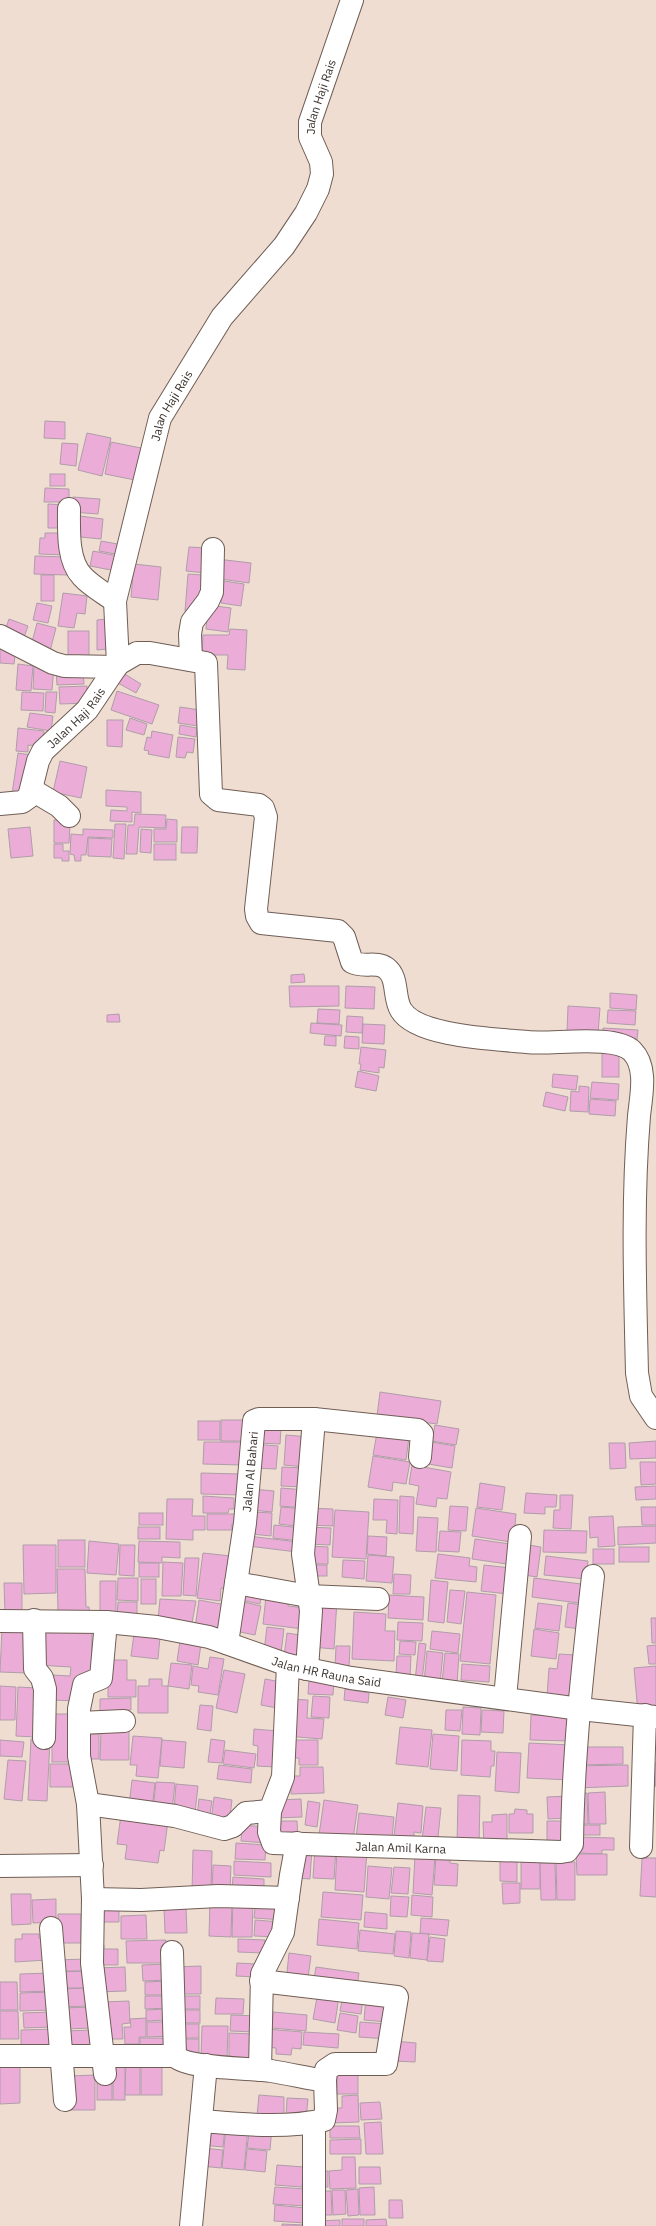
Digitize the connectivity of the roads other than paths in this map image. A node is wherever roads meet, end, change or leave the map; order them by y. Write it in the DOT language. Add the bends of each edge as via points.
graph roads {
  1 [pos="352,0"];
  2 [pos="69,509"];
  3 [pos="213,549"];
  4 [pos="115,601"];
  5 [pos="0,636"];
  6 [pos="191,660"];
  7 [pos="117,665"];
  8 [pos="32,790"];
  9 [pos="0,804"];
  10 [pos="69,816"];
  11 [pos="656,1418"];
  12 [pos="314,1419"];
  13 [pos="420,1457"];
  14 [pos="520,1536"];
  15 [pos="592,1576"];
  16 [pos="236,1583"];
  17 [pos="308,1596"];
  18 [pos="378,1599"];
  19 [pos="0,1620"];
  20 [pos="34,1620"];
  21 [pos="106,1622"];
  22 [pos="227,1643"];
  23 [pos="298,1667"];
  24 [pos="505,1698"];
  25 [pos="580,1709"];
  26 [pos="650,1716"];
  27 [pos="124,1721"];
  28 [pos="79,1724"];
  29 [pos="44,1738"];
  30 [pos="88,1804"];
  31 [pos="270,1811"];
  32 [pos="297,1843"];
  33 [pos="641,1847"];
  34 [pos="92,1865"];
  35 [pos="0,1866"];
  36 [pos="288,1898"];
  37 [pos="94,1899"];
  38 [pos="51,1928"];
  39 [pos="172,1952"];
  40 [pos="261,1981"];
  41 [pos="0,2056"];
  42 [pos="174,2056"];
  43 [pos="61,2057"];
  44 [pos="104,2065"];
  45 [pos="206,2065"];
  46 [pos="260,2070"];
  47 [pos="325,2081"];
  48 [pos="65,2100"];
  49 [pos="201,2120"];
  50 [pos="314,2123"];
  51 [pos="191,2226"];
  52 [pos="314,2226"];
  1 -- 4 [label="street, Jalan Haji Rais" via="310,122 310,137 321,162 322,174 318,189 284,246 222,317 160,418"];
  2 -- 4 [label="street" via="69,539 76,568 82,576"];
  3 -- 6 [label="street" via="212,592 192,622"];
  4 -- 7 [label="street, Jalan Haji Rais"];
  5 -- 7 [label="street" via="52,663 64,666"];
  6 -- 7 [label="street" via="138,653"];
  6 -- 11 [label="street" via="206,663 211,794 218,800 259,805 265,812 256,909 258,920 265,925 338,931 344,937 352,962 380,965 388,969 393,976 401,1010 408,1019 423,1026 448,1034 537,1043 618,1043 630,1049 638,1058 642,1082 634,1173 638,1386 646,1406"];
  7 -- 8 [label="street, Jalan Haji Rais" via="87,710 43,751 38,761"];
  8 -- 9 [label="street" via="30,797 22,802"];
  8 -- 10 [label="street" via="59,806"];
  12 -- 13 [label="street, Jalan Al Bahari" via="418,1430 422,1434"];
  12 -- 16 [label="street, Jalan Al Bahari" via="254,1421 245,1523"];
  12 -- 17 [label="street, Jalan Amil Karna" via="303,1554"];
  14 -- 24 [label="street"];
  15 -- 25 [label="street"];
  16 -- 17 [label="street"];
  16 -- 22 [label="street, Jalan Al Bahari"];
  17 -- 18 [label="street"];
  17 -- 23 [label="street, Jalan Amil Karna" via="311,1627"];
  19 -- 20 [label="street, Jalan HR Rauna Said"];
  20 -- 21 [label="street, Jalan HR Rauna Said"];
  20 -- 29 [label="street" via="35,1669 42,1678 44,1690"];
  21 -- 22 [label="street, Jalan HR Rauna Said" via="157,1627"];
  21 -- 28 [label="street" via="102,1674 99,1680 84,1685"];
  22 -- 23 [label="street, Jalan HR Rauna Said"];
  23 -- 24 [label="street, Jalan HR Rauna Said" via="351,1678"];
  23 -- 31 [label="street, Jalan Amil Karna" via="283,1776"];
  24 -- 25 [label="street, Jalan HR Rauna Said"];
  25 -- 26 [label="street, Jalan HR Rauna Said"];
  25 -- 32 [label="street, Jalan Amil Karna" via="572,1844 567,1851"];
  26 -- 33 [label="street"];
  27 -- 28 [label="street"];
  28 -- 30 [label="street" via="79,1766"];
  30 -- 31 [label="street" via="175,1816 224,1829 233,1826 246,1812"];
  30 -- 34 [label="street"];
  31 -- 32 [label="street, Jalan Amil Karna" via="269,1832 273,1843"];
  32 -- 36 [label="street"];
  34 -- 35 [label="street"];
  34 -- 37 [label="street"];
  36 -- 37 [label="street" via="218,1896 141,1900"];
  36 -- 40 [label="street" via="283,1932 264,1967"];
  37 -- 44 [label="street" via="92,1963"];
  38 -- 43 [label="street"];
  39 -- 42 [label="street"];
  40 -- 46 [label="street"];
  40 -- 47 [label="street" via="397,1997 386,2064 336,2064 326,2070"];
  41 -- 43 [label="street"];
  42 -- 44 [label="street"];
  42 -- 45 [label="street" via="181,2061"];
  43 -- 44 [label="street"];
  43 -- 48 [label="street"];
  45 -- 46 [label="street"];
  45 -- 49 [label="street"];
  46 -- 47 [label="street"];
  47 -- 50 [label="street" via="326,2118"];
  49 -- 50 [label="street" via="274,2124"];
  49 -- 51 [label="street"];
  50 -- 52 [label="street"];
}
